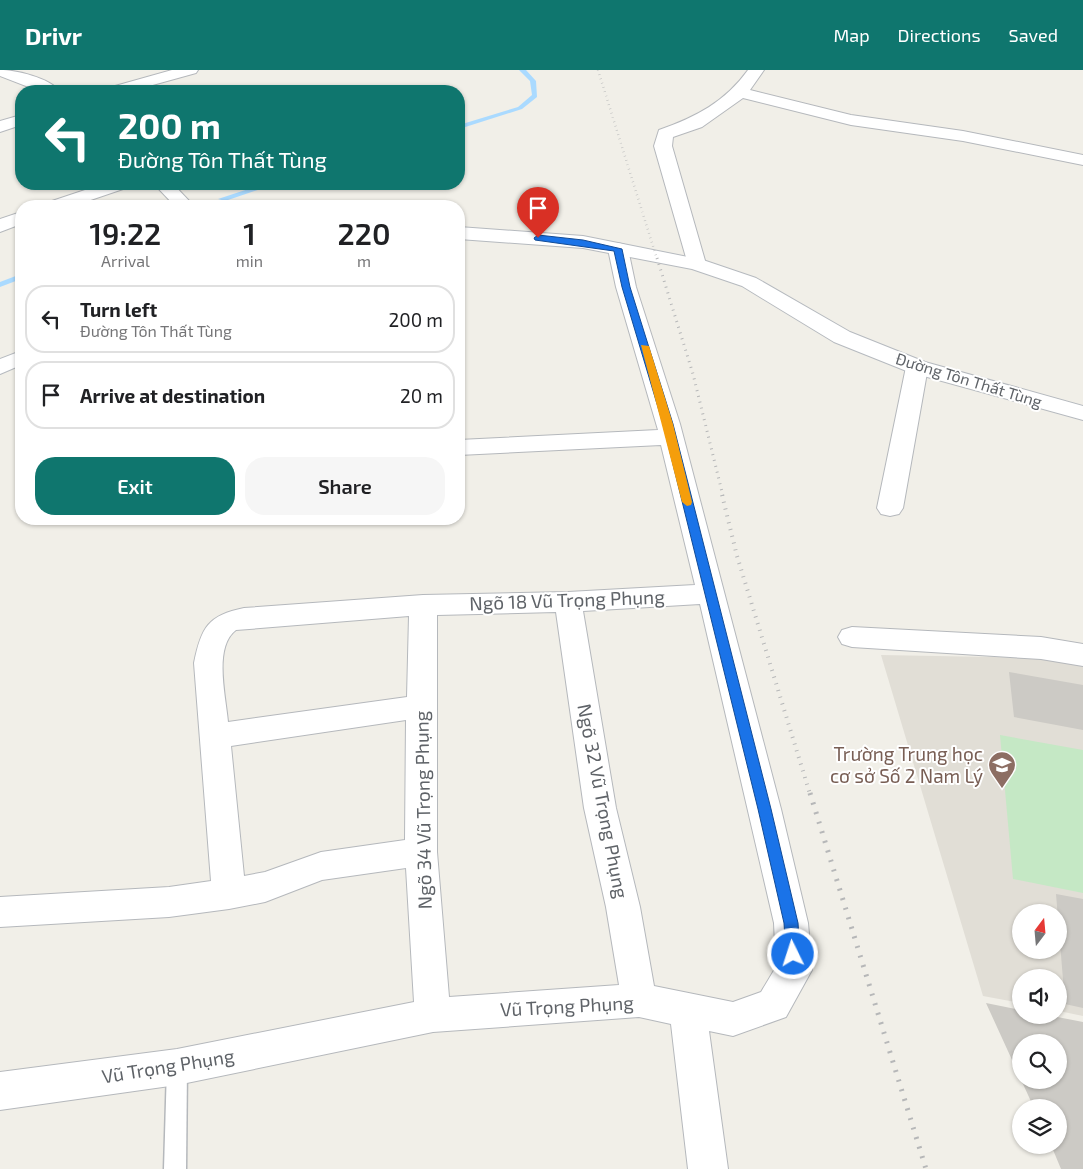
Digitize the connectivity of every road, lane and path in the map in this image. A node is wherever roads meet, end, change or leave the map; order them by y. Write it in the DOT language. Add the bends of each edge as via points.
graph roads {
  1 [pos="190,70"];
  2 [pos="756,70"];
  3 [pos="0,71"];
  4 [pos="39,85"];
  5 [pos="136,85"];
  6 [pos="740,92"];
  7 [pos="15,122"];
  8 [pos="0,127"];
  9 [pos="1083,160"];
  10 [pos="103,190"];
  11 [pos="168,190"];
  12 [pos="73,200"];
  13 [pos="179,200"];
  14 [pos="15,220"];
  15 [pos="0,226"];
  16 [pos="465,233"];
  17 [pos="618,249"];
  18 [pos="696,264"];
  19 [pos="15,360"];
  20 [pos="0,367"];
  21 [pos="917,367"];
  22 [pos="1083,413"];
  23 [pos="671,437"];
  24 [pos="465,448"];
  25 [pos="890,508"];
  26 [pos="710,594"];
  27 [pos="568,602"];
  28 [pos="423,605"];
  29 [pos="852,637"];
  30 [pos="1083,655"];
  31 [pos="421,706"];
  32 [pos="214,736"];
  33 [pos="421,852"];
  34 [pos="229,894"];
  35 [pos="0,912"];
  36 [pos="640,1000"];
  37 [pos="688,1012"];
  38 [pos="433,1015"];
  39 [pos="177,1067"];
  40 [pos="0,1091"];
  41 [pos="175,1169"];
  42 [pos="708,1169"];
  1 -- 5 [label="street"];
  2 -- 6 [label="street"];
  3 -- 4 [label="street"];
  6 -- 9 [label="street" via="850,120 963,136"];
  6 -- 18 [label="street" via="696,124 664,134 663,146"];
  7 -- 8 [label="street"];
  10 -- 12 [label="street"];
  11 -- 13 [label="street"];
  14 -- 15 [label="street"];
  16 -- 17 [label="street, Đường Tôn Thất Tùng" via="574,242"];
  17 -- 18 [label="street, Đường Tôn Thất Tùng"];
  17 -- 23 [label="street, Vũ Trọng Phụng" via="626,287"];
  18 -- 21 [label="street, Đường Tôn Thất Tùng" via="749,282 842,337"];
  19 -- 20 [label="street"];
  21 -- 22 [label="street, Đường Tôn Thất Tùng"];
  21 -- 25 [label="street"];
  23 -- 24 [label="street"];
  23 -- 26 [label="street, Vũ Trọng Phụng"];
  26 -- 27 [label="street, Ngõ 18 Vũ Trọng Phụng"];
  26 -- 37 [label="street, Vũ Trọng Phụng" via="789,914 794,970 773,1005 733,1019"];
  27 -- 28 [label="street, Ngõ 18 Vũ Trọng Phụng"];
  27 -- 36 [label="street, Ngõ 32 Vũ Trọng Phụng" via="600,808"];
  28 -- 31 [label="street, Ngõ 34 Vũ Trọng Phụng"];
  28 -- 32 [label="street, Ngõ 18 Vũ Trọng Phụng" via="244,618 221,625 212,641 208,663"];
  29 -- 30 [label="street" via="1041,648"];
  31 -- 32 [label="street"];
  31 -- 33 [label="street, Ngõ 34 Vũ Trọng Phụng"];
  32 -- 34 [label="street"];
  33 -- 34 [label="street" via="321,866 265,887"];
  33 -- 38 [label="street, Ngõ 34 Vũ Trọng Phụng"];
  34 -- 35 [label="street" via="169,902"];
  36 -- 37 [label="street, Vũ Trọng Phụng"];
  36 -- 38 [label="street, Vũ Trọng Phụng"];
  37 -- 42 [label="street"];
  38 -- 39 [label="street, Vũ Trọng Phụng"];
  39 -- 40 [label="street, Vũ Trọng Phụng"];
  39 -- 41 [label="lane"];
}
